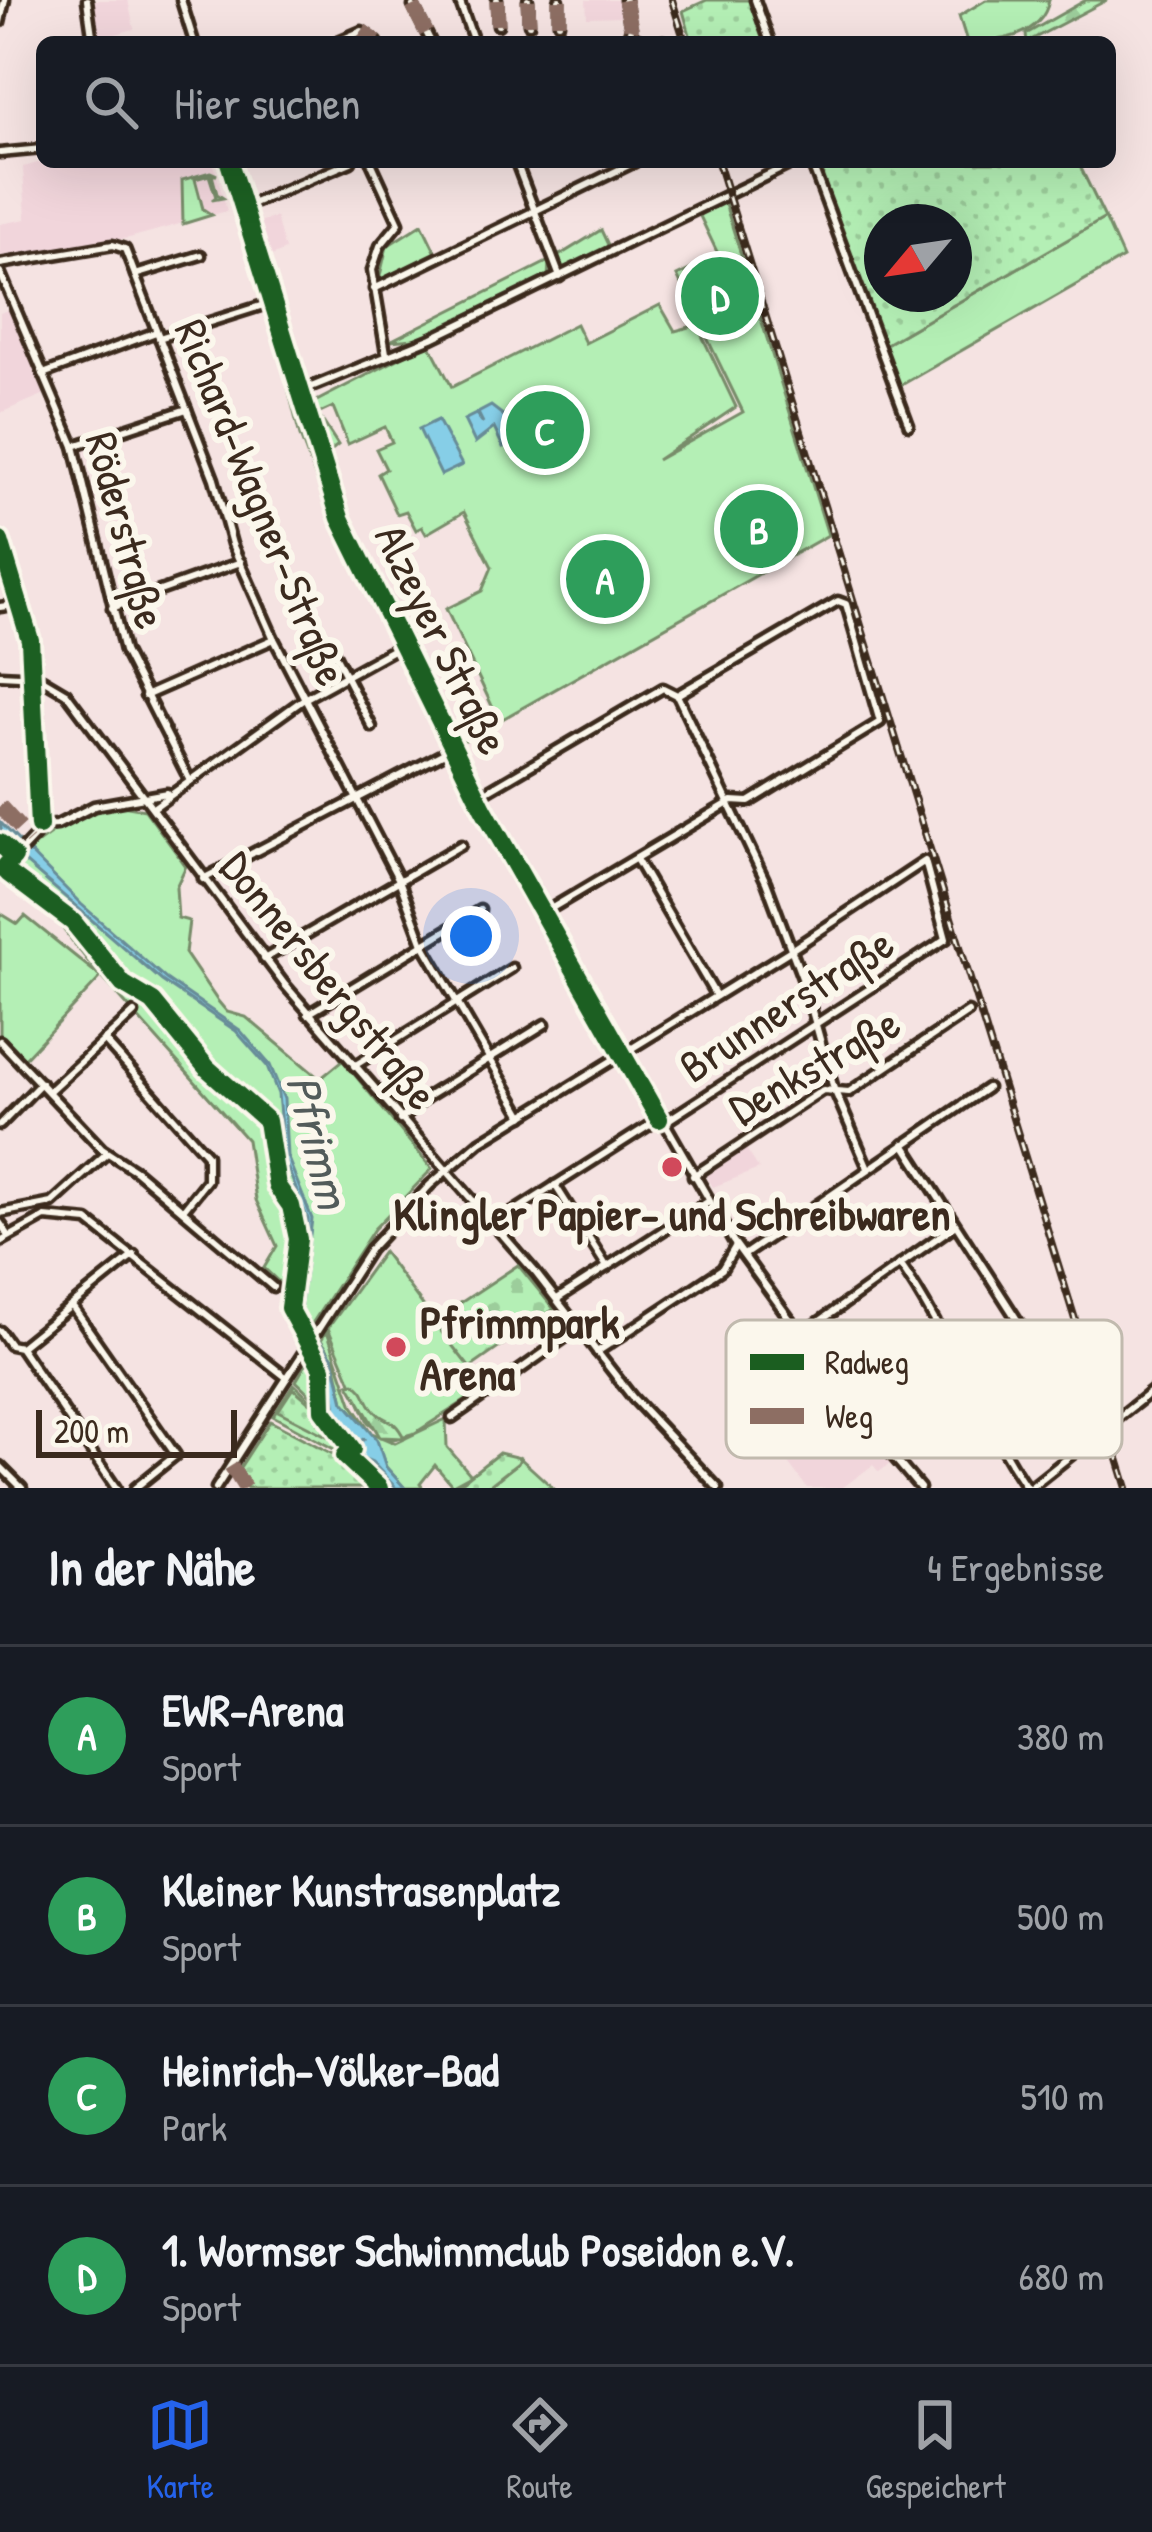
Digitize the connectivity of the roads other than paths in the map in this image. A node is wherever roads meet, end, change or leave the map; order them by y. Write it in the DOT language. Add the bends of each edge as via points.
graph roads {
  1 [pos="5,0"];
  2 [pos="87,0"];
  3 [pos="181,0"];
  4 [pos="459,0"];
  5 [pos="497,0"];
  6 [pos="528,0"];
  7 [pos="559,0"];
  8 [pos="625,0"];
  9 [pos="755,0"];
  10 [pos="413,6"];
  11 [pos="0,22"];
  12 [pos="560,23"];
  13 [pos="529,24"];
  14 [pos="498,25"];
  15 [pos="423,34"];
  16 [pos="92,36"];
  17 [pos="192,36"];
  18 [pos="420,36"];
  19 [pos="472,36"];
  20 [pos="628,36"];
  21 [pos="768,36"];
  22 [pos="36,149"];
  23 [pos="0,153"];
  24 [pos="231,168"];
  25 [pos="336,168"];
  26 [pos="374,168"];
  27 [pos="518,168"];
  28 [pos="623,168"];
  29 [pos="784,168"];
  30 [pos="814,168"];
  31 [pos="242,208"];
  32 [pos="533,212"];
  33 [pos="201,255"];
  34 [pos="0,268"];
  35 [pos="134,275"];
  36 [pos="560,277"];
  37 [pos="374,289"];
  38 [pos="0,290"];
  39 [pos="10,293"];
  40 [pos="271,303"];
  41 [pos="158,335"];
  42 [pos="386,352"];
  43 [pos="43,374"];
  44 [pos="298,392"];
  45 [pos="187,409"];
  46 [pos="909,425"];
  47 [pos="74,446"];
  48 [pos="0,541"];
  49 [pos="241,562"];
  50 [pos="22,604"];
  51 [pos="0,607"];
  52 [pos="112,608"];
  53 [pos="274,639"];
  54 [pos="329,643"];
  55 [pos="400,646"];
  56 [pos="0,675"];
  57 [pos="345,675"];
  58 [pos="33,677"];
  59 [pos="677,695"];
  60 [pos="145,696"];
  61 [pos="304,699"];
  62 [pos="372,727"];
  63 [pos="452,749"];
  64 [pos="189,779"];
  65 [pos="174,790"];
  66 [pos="144,796"];
  67 [pos="477,797"];
  68 [pos="356,800"];
  69 [pos="732,801"];
  70 [pos="153,808"];
  71 [pos="39,826"];
  72 [pos="0,843"];
  73 [pos="461,845"];
  74 [pos="14,856"];
  75 [pos="636,858"];
  76 [pos="0,873"];
  77 [pos="203,879"];
  78 [pos="399,880"];
  79 [pos="480,910"];
  80 [pos="542,914"];
  81 [pos="423,944"];
  82 [pos="791,950"];
  83 [pos="264,959"];
  84 [pos="512,968"];
  85 [pos="716,996"];
  86 [pos="456,1003"];
  87 [pos="968,1012"];
  88 [pos="134,1013"];
  89 [pos="308,1013"];
  90 [pos="545,1024"];
  91 [pos="816,1025"];
  92 [pos="104,1040"];
  93 [pos="0,1041"];
  94 [pos="621,1054"];
  95 [pos="489,1059"];
  96 [pos="354,1066"];
  97 [pos="40,1083"];
  98 [pos="987,1088"];
  99 [pos="834,1089"];
  100 [pos="49,1091"];
  101 [pos="523,1115"];
  102 [pos="400,1120"];
  103 [pos="661,1122"];
  104 [pos="0,1125"];
  105 [pos="904,1144"];
  106 [pos="107,1153"];
  107 [pos="868,1168"];
  108 [pos="446,1171"];
  109 [pos="693,1176"];
  110 [pos="555,1185"];
  111 [pos="64,1193"];
  112 [pos="709,1201"];
  113 [pos="183,1210"];
  114 [pos="0,1213"];
  115 [pos="73,1216"];
  116 [pos="0,1223"];
  117 [pos="493,1225"];
  118 [pos="954,1226"];
  119 [pos="9,1236"];
  120 [pos="0,1242"];
  121 [pos="736,1246"];
  122 [pos="134,1255"];
  123 [pos="744,1255"];
  124 [pos="900,1264"];
  125 [pos="607,1267"];
  126 [pos="273,1288"];
  127 [pos="557,1299"];
  128 [pos="74,1309"];
  129 [pos="792,1320"];
  130 [pos="822,1320"];
  131 [pos="935,1320"];
  132 [pos="1017,1320"];
  133 [pos="579,1328"];
  134 [pos="0,1330"];
  135 [pos="3,1341"];
  136 [pos="20,1347"];
  137 [pos="597,1352"];
  138 [pos="287,1378"];
  139 [pos="1152,1391"];
  140 [pos="1122,1416"];
  141 [pos="452,1418"];
  142 [pos="897,1458"];
  143 [pos="1007,1458"];
  144 [pos="1069,1458"];
  145 [pos="0,1466"];
  146 [pos="8,1473"];
  147 [pos="0,1480"];
  148 [pos="22,1488"];
  149 [pos="116,1488"];
  150 [pos="135,1488"];
  151 [pos="217,1488"];
  152 [pos="718,1488"];
  153 [pos="920,1488"];
  154 [pos="1029,1488"];
  1 -- 11 [label="street"];
  2 -- 16 [label="street"];
  3 -- 17 [label="street"];
  4 -- 19 [label="street"];
  5 -- 14 [label="street"];
  6 -- 13 [label="street"];
  7 -- 12 [label="street"];
  8 -- 20 [label="street"];
  9 -- 21 [label="street"];
  10 -- 15 [label="street"];
  15 -- 18 [label="street"];
  22 -- 23 [label="street"];
  24 -- 31 [label="street, Alzeyer Straße"];
  25 -- 31 [label="street"];
  26 -- 37 [label="street" via="399,223 376,256"];
  27 -- 32 [label="street"];
  28 -- 32 [label="street"];
  29 -- 36 [label="street"];
  30 -- 46 [label="street"];
  31 -- 40 [label="street, Alzeyer Straße"];
  32 -- 36 [label="street"];
  32 -- 37 [label="street"];
  33 -- 35 [label="street, Richard-Wagner-Straße"];
  34 -- 35 [label="street, Richard-Wagner-Straße" via="113,245 124,248"];
  34 -- 39 [label="street, Röderstraße"];
  35 -- 41 [label="street, Richard-Wagner-Straße"];
  36 -- 42 [label="street"];
  37 -- 42 [label="street"];
  38 -- 39 [label="street"];
  39 -- 43 [label="street, Röderstraße"];
  40 -- 41 [label="street"];
  40 -- 44 [label="street, Alzeyer Straße"];
  41 -- 43 [label="street"];
  41 -- 45 [label="street, Richard-Wagner-Straße"];
  42 -- 44 [label="street"];
  43 -- 47 [label="street, Röderstraße"];
  44 -- 55 [label="street, Alzeyer Straße" via="324,480"];
  45 -- 47 [label="street"];
  45 -- 49 [label="street, Richard-Wagner-Straße"];
  47 -- 52 [label="street, Röderstraße"];
  48 -- 50 [label="street"];
  49 -- 52 [label="street"];
  49 -- 53 [label="street, Richard-Wagner-Straße"];
  50 -- 51 [label="street"];
  50 -- 58 [label="street"];
  52 -- 60 [label="street, Röderstraße"];
  53 -- 60 [label="street"];
  53 -- 61 [label="street, Richard-Wagner-Straße"];
  54 -- 57 [label="street"];
  55 -- 57 [label="street"];
  55 -- 63 [label="street, Alzeyer Straße"];
  56 -- 58 [label="street"];
  57 -- 61 [label="street"];
  57 -- 62 [label="street"];
  58 -- 66 [label="street, Donnersbergstraße" via="66,693"];
  58 -- 71 [label="street"];
  59 -- 67 [label="street" via="664,688"];
  59 -- 69 [label="street"];
  59 -- 69 [label="street" via="838,601 847,607 880,722 749,802"];
  60 -- 64 [label="street, Röderstraße"];
  61 -- 64 [label="street"];
  61 -- 68 [label="street, Richard-Wagner-Straße"];
  63 -- 67 [label="street, Alzeyer Straße"];
  63 -- 68 [label="street"];
  64 -- 65 [label="street"];
  65 -- 66 [label="street"];
  65 -- 70 [label="street"];
  66 -- 70 [label="street, Donnersbergstraße"];
  66 -- 71 [label="street"];
  67 -- 80 [label="street, Alzeyer Straße"];
  68 -- 77 [label="street"];
  68 -- 78 [label="street, Richard-Wagner-Straße"];
  69 -- 75 [label="street"];
  69 -- 82 [label="street"];
  70 -- 77 [label="street, Donnersbergstraße"];
  71 -- 74 [label="street"];
  72 -- 74 [label="street"];
  73 -- 78 [label="street"];
  74 -- 76 [label="street"];
  75 -- 80 [label="street"];
  75 -- 85 [label="street"];
  77 -- 83 [label="street, Donnersbergstraße"];
  78 -- 81 [label="street, Richard-Wagner-Straße"];
  78 -- 83 [label="street"];
  79 -- 81 [label="street"];
  80 -- 94 [label="street, Alzeyer Straße"];
  81 -- 86 [label="street, Richard-Wagner-Straße"];
  81 -- 89 [label="street"];
  82 -- 85 [label="street"];
  82 -- 91 [label="street"];
  82 -- 91 [label="street, Brunnerstraße" via="925,861 946,939"];
  83 -- 89 [label="street, Donnersbergstraße"];
  84 -- 86 [label="street"];
  85 -- 94 [label="street"];
  86 -- 95 [label="street, Richard-Wagner-Straße"];
  86 -- 96 [label="street"];
  87 -- 99 [label="street, Denkstraße" via="849,1092"];
  88 -- 92 [label="street"];
  89 -- 96 [label="street, Donnersbergstraße"];
  90 -- 95 [label="street"];
  91 -- 99 [label="street"];
  91 -- 103 [label="street, Brunnerstraße"];
  92 -- 100 [label="street"];
  92 -- 113 [label="street" via="207,1155 207,1180"];
  93 -- 97 [label="street"];
  94 -- 101 [label="street"];
  94 -- 103 [label="street, Alzeyer Straße"];
  95 -- 101 [label="street, Richard-Wagner-Straße"];
  95 -- 102 [label="street"];
  96 -- 102 [label="street, Donnersbergstraße"];
  97 -- 100 [label="street"];
  97 -- 104 [label="street"];
  98 -- 105 [label="street"];
  99 -- 107 [label="street"];
  99 -- 109 [label="street, Denkstraße"];
  100 -- 106 [label="street"];
  101 -- 108 [label="street"];
  102 -- 108 [label="street, Donnersbergstraße"];
  103 -- 109 [label="street, Alzeyer Straße"];
  103 -- 110 [label="street, Brunnerstraße"];
  105 -- 107 [label="street"];
  105 -- 118 [label="street"];
  106 -- 111 [label="street"];
  106 -- 113 [label="street"];
  107 -- 123 [label="street"];
  108 -- 117 [label="street, Donnersbergstraße"];
  108 -- 138 [label="street" via="382,1233"];
  109 -- 112 [label="street, Alzeyer Straße"];
  110 -- 117 [label="street, Brunnerstraße"];
  110 -- 125 [label="street"];
  111 -- 114 [label="street" via="44,1207"];
  111 -- 115 [label="street"];
  112 -- 121 [label="street, Alzeyer Straße"];
  112 -- 125 [label="street"];
  113 -- 126 [label="street"];
  115 -- 119 [label="street" via="45,1217"];
  115 -- 122 [label="street"];
  116 -- 119 [label="street"];
  117 -- 127 [label="street, Donnersbergstraße"];
  118 -- 124 [label="street"];
  118 -- 132 [label="street"];
  119 -- 120 [label="street"];
  121 -- 123 [label="street, Alzeyer Straße"];
  121 -- 137 [label="street" via="722,1269"];
  122 -- 128 [label="street"];
  122 -- 138 [label="street"];
  123 -- 129 [label="street, Alzeyer Straße"];
  124 -- 130 [label="street"];
  124 -- 131 [label="street"];
  125 -- 127 [label="street"];
  127 -- 133 [label="street, Donnersbergstraße"];
  128 -- 136 [label="street"];
  128 -- 150 [label="street" via="176,1458"];
  133 -- 137 [label="street, Donnersbergstraße"];
  133 -- 141 [label="street"];
  134 -- 135 [label="street"];
  135 -- 136 [label="street"];
  136 -- 149 [label="street"];
  137 -- 152 [label="street, Donnersbergstraße"];
  138 -- 151 [label="street"];
  139 -- 140 [label="street"];
  142 -- 153 [label="street, Alzeyer Straße"];
  143 -- 154 [label="street"];
  144 -- 154 [label="street"];
  145 -- 146 [label="street"];
  146 -- 147 [label="street"];
  146 -- 148 [label="street"];
}
